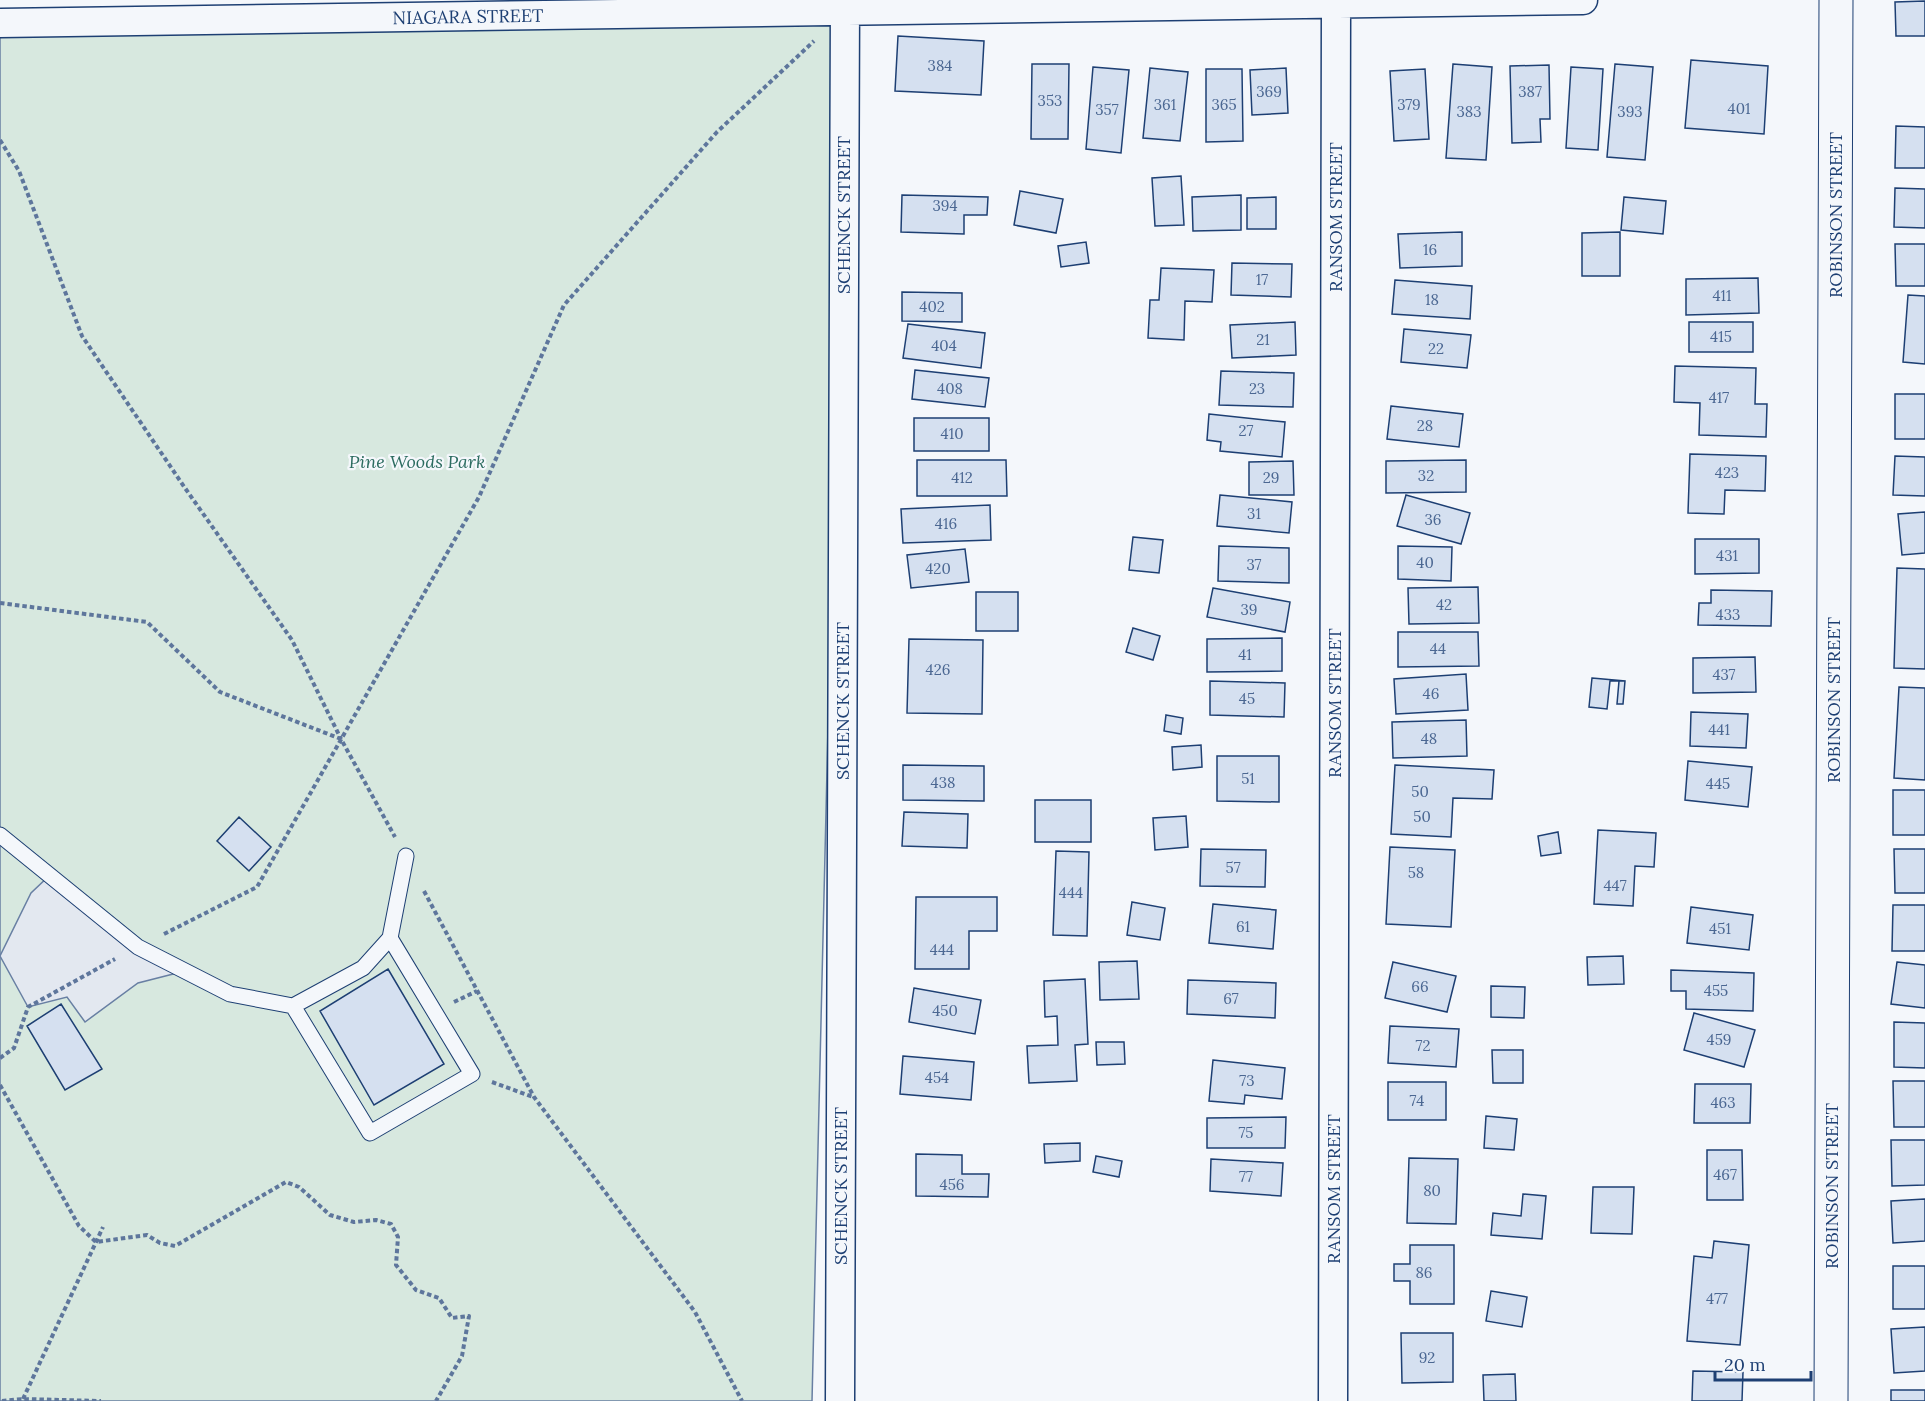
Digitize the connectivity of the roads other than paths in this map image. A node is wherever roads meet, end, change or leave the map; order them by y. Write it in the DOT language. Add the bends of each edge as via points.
graph roads {
  1 [pos="1583,0"];
  2 [pos="1836,0"];
  3 [pos="1336,4"];
  4 [pos="845,6"];
  5 [pos="0,24"];
  6 [pos="0,835"];
  7 [pos="406,856"];
  8 [pos="390,938"];
  9 [pos="292,1006"];
  10 [pos="840,1401"];
  11 [pos="1333,1401"];
  12 [pos="1831,1401"];
  1 -- 3 [label="street, NIAGARA STREET"];
  2 -- 12 [label="street, ROBINSON STREET"];
  3 -- 4 [label="street, NIAGARA STREET"];
  3 -- 11 [label="street, RANSOM STREET"];
  4 -- 5 [label="street, NIAGARA STREET"];
  4 -- 10 [label="street, SCHENCK STREET"];
  6 -- 9 [label="lane" via="138,947 230,994"];
  7 -- 8 [label="lane"];
  8 -- 9 [label="lane" via="363,968"];
  8 -- 9 [label="lane" via="472,1074 370,1133"];
}
